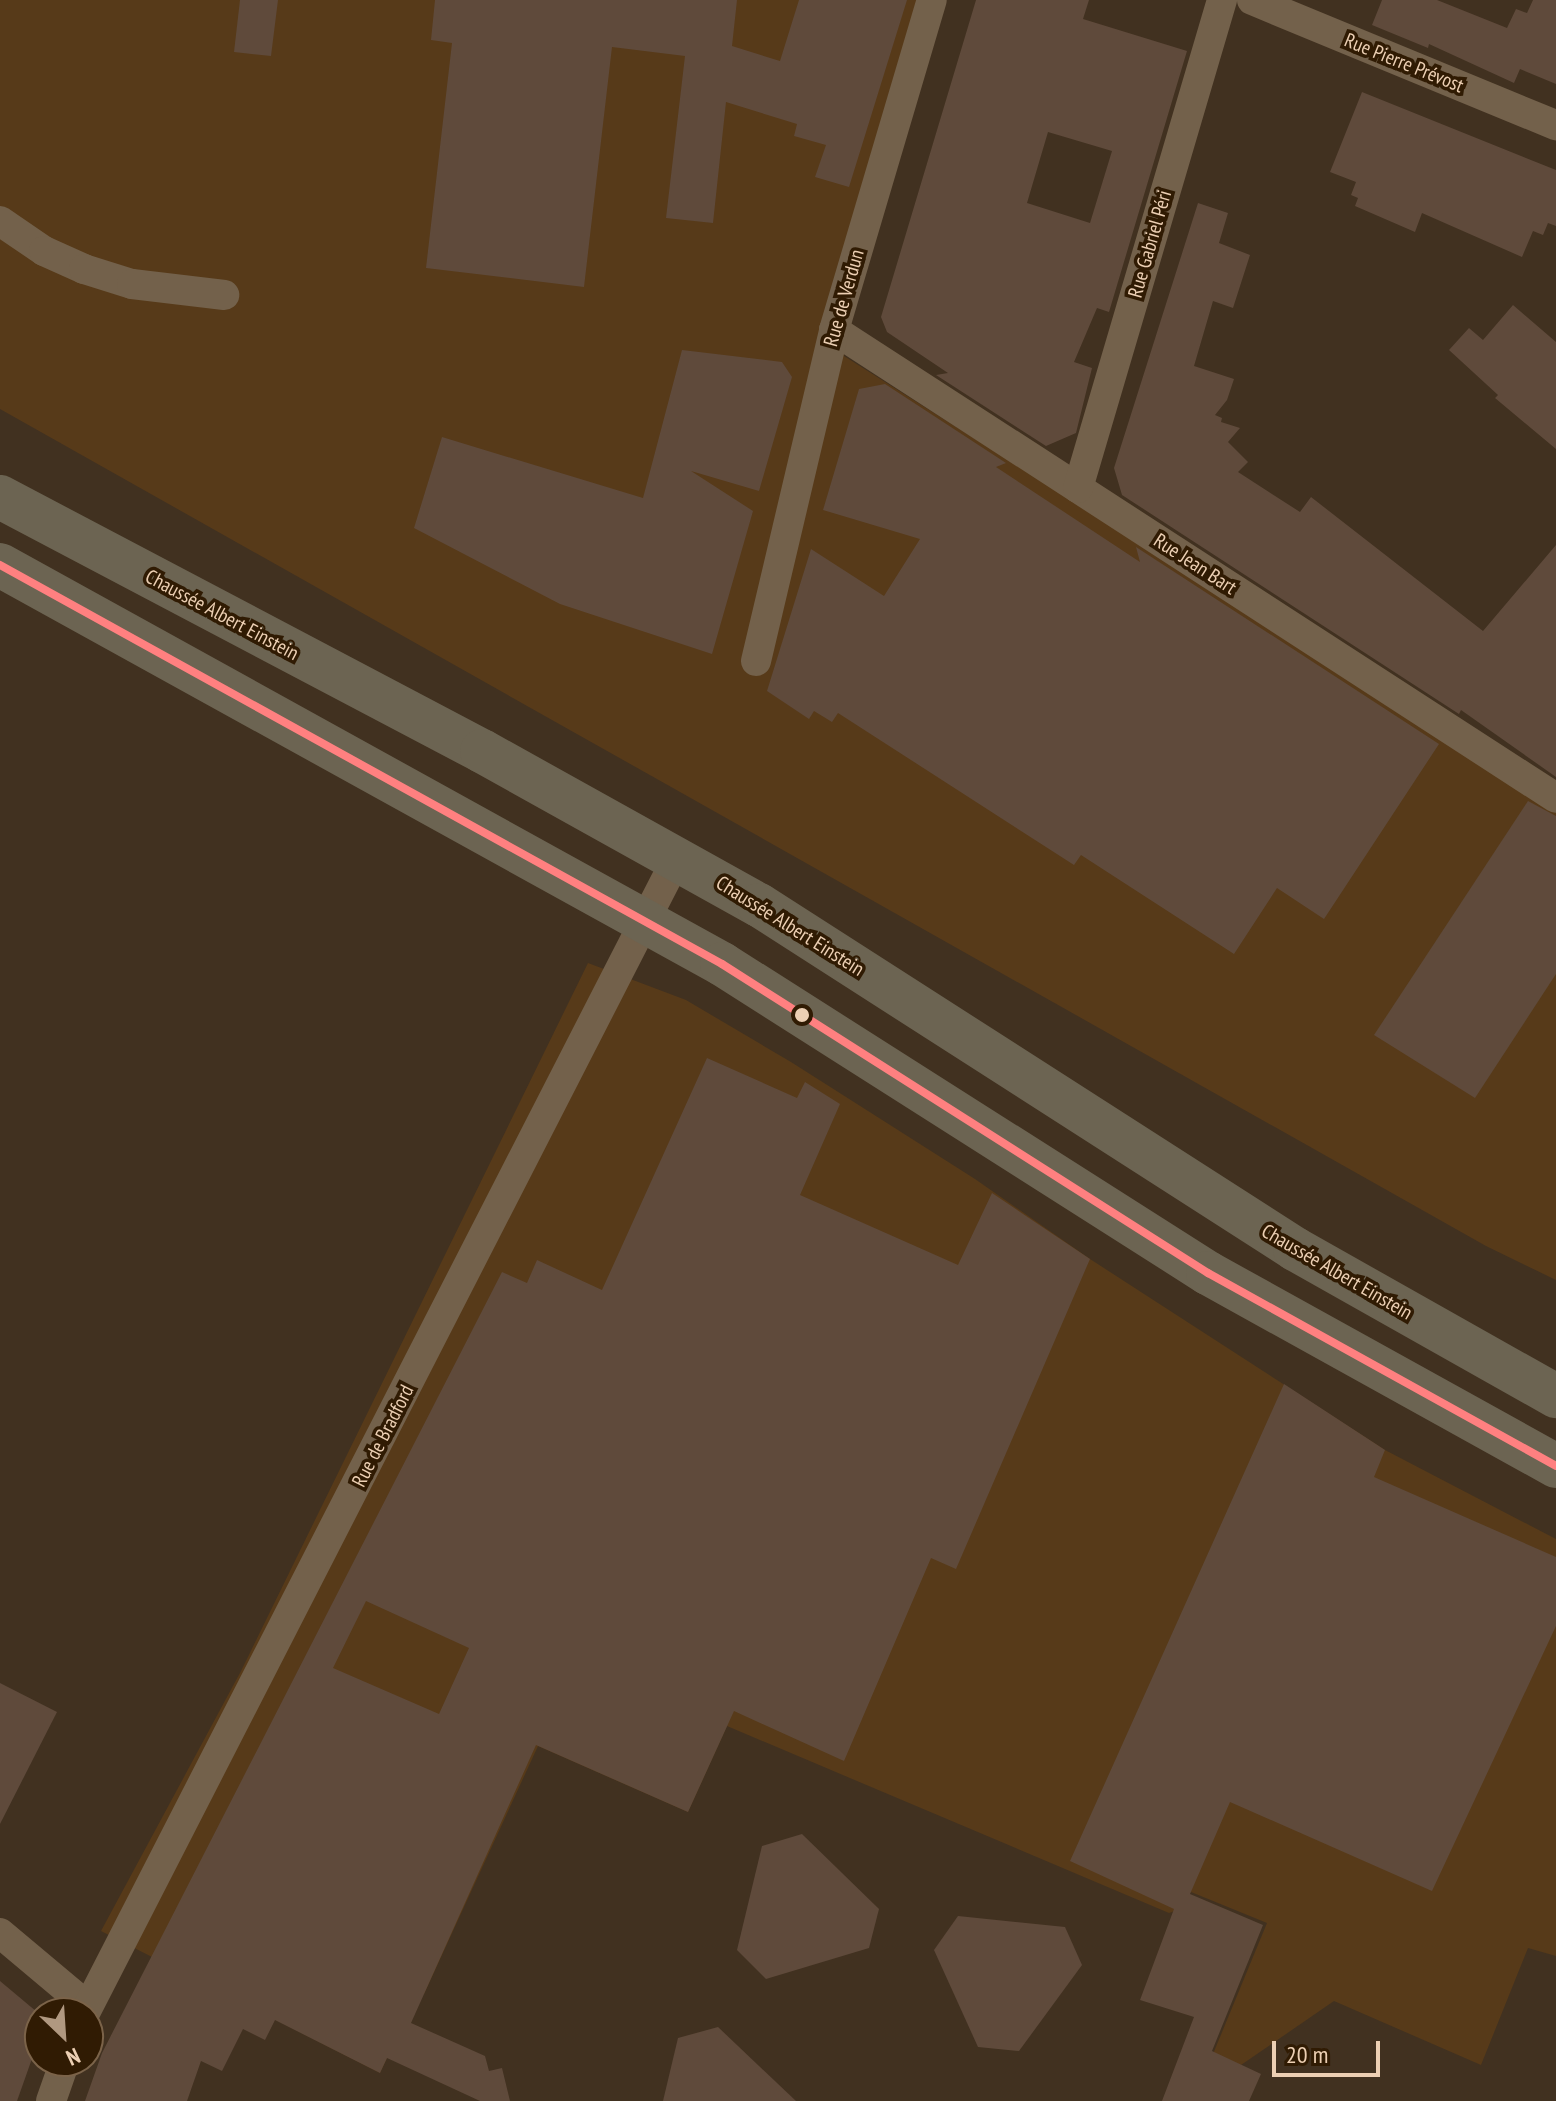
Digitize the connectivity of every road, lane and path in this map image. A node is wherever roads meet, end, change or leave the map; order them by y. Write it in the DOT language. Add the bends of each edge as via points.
graph roads {
  1 [pos="932,0"];
  2 [pos="1222,0"];
  3 [pos="1252,0"];
  4 [pos="1556,125"];
  5 [pos="0,221"];
  6 [pos="224,295"];
  7 [pos="834,330"];
  8 [pos="1078,488"];
  9 [pos="0,497"];
  10 [pos="0,565"];
  11 [pos="756,661"];
  12 [pos="1556,798"];
  13 [pos="677,858"];
  14 [pos="646,922"];
  15 [pos="1556,1396"];
  16 [pos="1556,1466"];
  17 [pos="0,1933"];
  18 [pos="71,1997"];
  19 [pos="93,1997"];
  20 [pos="59,2077"];
  21 [pos="51,2101"];
  1 -- 7 [label="street, Rue de Verdun"];
  2 -- 8 [label="street, Rue Gabriel Péri"];
  3 -- 4 [label="street, Rue Pierre Prévost"];
  5 -- 6 [label="street" via="44,251 84,269 132,284"];
  7 -- 8 [label="street, Rue Jean Bart"];
  7 -- 11 [label="street, Rue de Verdun"];
  8 -- 12 [label="street, Rue Jean Bart"];
  9 -- 13 [label="main road, Chaussée Albert Einstein"];
  10 -- 14 [label="main road"];
  13 -- 14 [label="street, Rue de Bradford"];
  13 -- 15 [label="main road, Chaussée Albert Einstein" via="770,912 1295,1249"];
  14 -- 16 [label="main road" via="841,1038 1208,1273"];
  14 -- 19 [label="street, Rue de Bradford"];
  17 -- 18 [label="street"];
  20 -- 21 [label="street"];
}
